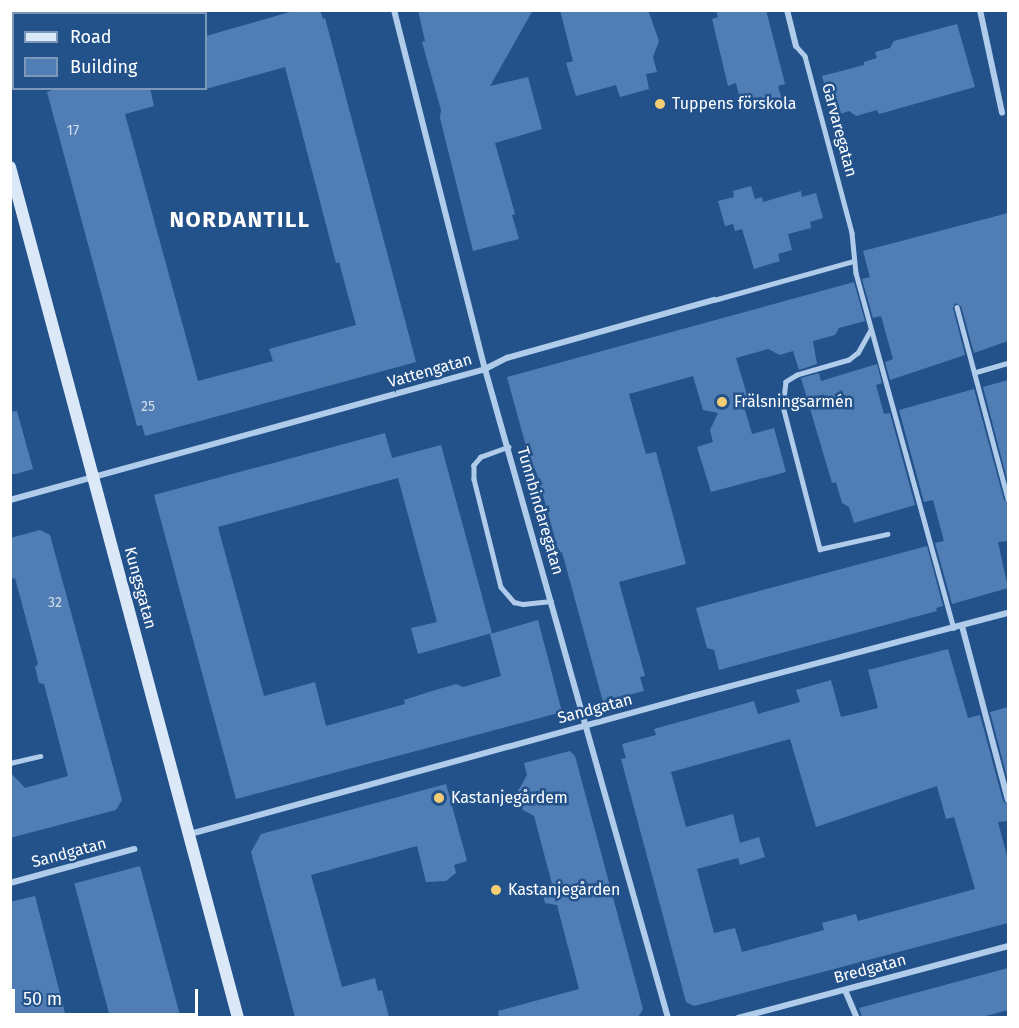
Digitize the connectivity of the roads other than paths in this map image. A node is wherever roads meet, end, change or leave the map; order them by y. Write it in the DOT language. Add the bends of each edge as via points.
graph roads {
  1 [pos="394,10"];
  2 [pos="787,10"];
  3 [pos="980,10"];
  4 [pos="796,46"];
  5 [pos="1002,113"];
  6 [pos="10,167"];
  7 [pos="854,261"];
  8 [pos="714,300"];
  9 [pos="957,307"];
  10 [pos="872,330"];
  11 [pos="1008,363"];
  12 [pos="484,369"];
  13 [pos="976,372"];
  14 [pos="509,447"];
  15 [pos="93,479"];
  16 [pos="1008,499"];
  17 [pos="10,500"];
  18 [pos="886,534"];
  19 [pos="551,601"];
  20 [pos="1008,613"];
  21 [pos="962,626"];
  22 [pos="954,628"];
  23 [pos="585,725"];
  24 [pos="40,756"];
  25 [pos="10,763"];
  26 [pos="1008,800"];
  27 [pos="190,834"];
  28 [pos="134,849"];
  29 [pos="10,883"];
  30 [pos="1008,946"];
  31 [pos="845,990"];
  32 [pos="238,1017"];
  33 [pos="668,1017"];
  34 [pos="738,1017"];
  35 [pos="857,1017"];
  1 -- 12 [label="street, Tunnbindaregatan"];
  2 -- 4 [label="street, Garvaregatan"];
  3 -- 5 [label="street"];
  4 -- 7 [label="lane, Garvaregatan" via="806,56 852,233"];
  6 -- 15 [label="main road, Kungsgatan"];
  7 -- 8 [label="lane, Vattengatan"];
  7 -- 10 [label="lane, Garvaregatan"];
  8 -- 12 [label="street, Vattengatan" via="507,358"];
  9 -- 13 [label="lane"];
  10 -- 18 [label="lane" via="849,360 786,382 783,406 820,549"];
  10 -- 22 [label="lane, Garvaregatan"];
  11 -- 13 [label="lane"];
  12 -- 14 [label="street, Tunnbindaregatan"];
  12 -- 15 [label="street, Vattengatan"];
  13 -- 16 [label="lane"];
  14 -- 19 [label="street, Tunnbindaregatan"];
  14 -- 19 [label="lane" via="481,457 474,465 474,479 501,587 514,602"];
  15 -- 17 [label="street, Vattengatan"];
  15 -- 27 [label="main road, Kungsgatan"];
  19 -- 23 [label="street, Tunnbindaregatan"];
  20 -- 21 [label="street, Sandgatan"];
  21 -- 22 [label="street, Sandgatan"];
  21 -- 26 [label="street"];
  22 -- 23 [label="street, Sandgatan"];
  23 -- 27 [label="street, Sandgatan"];
  23 -- 33 [label="street, Tunnbindaregatan"];
  24 -- 25 [label="lane"];
  27 -- 32 [label="main road, Kungsgatan"];
  28 -- 29 [label="street, Sandgatan"];
  30 -- 31 [label="street, Bredgatan"];
  31 -- 34 [label="street, Bredgatan"];
  31 -- 35 [label="street"];
}
